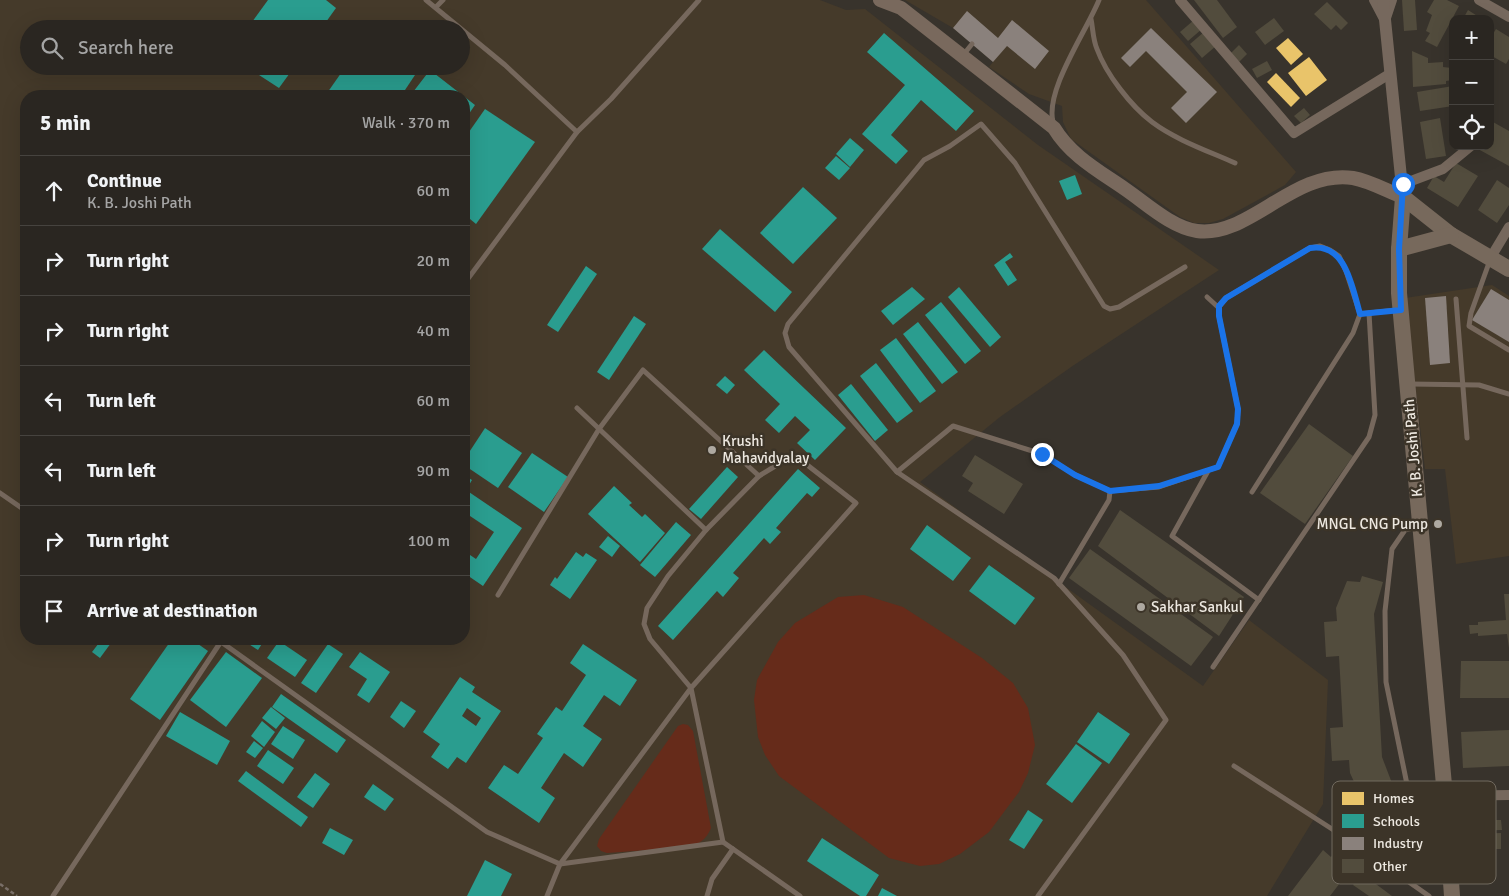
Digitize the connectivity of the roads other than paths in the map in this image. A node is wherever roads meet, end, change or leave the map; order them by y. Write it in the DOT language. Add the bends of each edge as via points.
graph roads {
  1 [pos="426,0"];
  2 [pos="443,0"];
  3 [pos="699,0"];
  4 [pos="880,0"];
  5 [pos="1099,0"];
  6 [pos="1180,0"];
  7 [pos="1374,0"];
  8 [pos="1383,0"];
  9 [pos="1392,0"];
  10 [pos="1479,0"];
  11 [pos="436,7"];
  12 [pos="1509,17"];
  13 [pos="1091,19"];
  14 [pos="451,20"];
  15 [pos="1385,22"];
  16 [pos="470,36"];
  17 [pos="972,44"];
  18 [pos="962,57"];
  19 [pos="1391,73"];
  20 [pos="1054,128"];
  21 [pos="577,132"];
  22 [pos="1467,150"];
  23 [pos="1235,163"];
  24 [pos="1403,191"];
  25 [pos="1509,227"];
  26 [pos="1451,235"];
  27 [pos="1399,249"];
  28 [pos="1491,257"];
  29 [pos="1185,268"];
  30 [pos="1509,269"];
  31 [pos="470,276"];
  32 [pos="1208,296"];
  33 [pos="1456,300"];
  34 [pos="1219,308"];
  35 [pos="1401,310"];
  36 [pos="1369,313"];
  37 [pos="1360,314"];
  38 [pos="1509,350"];
  39 [pos="1407,384"];
  40 [pos="1464,384"];
  41 [pos="1509,394"];
  42 [pos="577,408"];
  43 [pos="599,429"];
  44 [pos="1467,438"];
  45 [pos="1208,470"];
  46 [pos="897,472"];
  47 [pos="759,476"];
  48 [pos="1110,491"];
  49 [pos="1252,492"];
  50 [pos="0,493"];
  51 [pos="20,507"];
  52 [pos="1420,526"];
  53 [pos="706,530"];
  54 [pos="1058,584"];
  55 [pos="498,595"];
  56 [pos="1259,600"];
  57 [pos="218,645"];
  58 [pos="228,645"];
  59 [pos="1213,667"];
  60 [pos="692,688"];
  61 [pos="1234,766"];
  62 [pos="1406,781"];
  63 [pos="1444,781"];
  64 [pos="1496,795"];
  65 [pos="1509,795"];
  66 [pos="1332,829"];
  67 [pos="723,842"];
  68 [pos="733,849"];
  69 [pos="560,864"];
  70 [pos="1412,884"];
  71 [pos="53,896"];
  72 [pos="546,896"];
  73 [pos="707,896"];
  74 [pos="800,896"];
  75 [pos="1038,896"];
  76 [pos="1429,896"];
  1 -- 11 [label="lane"];
  2 -- 11 [label="lane"];
  3 -- 21 [label="lane" via="611,99"];
  4 -- 18 [label="main road" via="901,8"];
  5 -- 13 [label="lane"];
  6 -- 19 [label="street" via="1294,133"];
  7 -- 15 [label="street"];
  8 -- 15 [label="street, K. B. Joshi Path"];
  9 -- 15 [label="street"];
  10 -- 12 [label="street"];
  11 -- 14 [label="lane"];
  13 -- 20 [label="lane" via="1054,95 1051,114"];
  13 -- 23 [label="lane" via="1102,62 1121,90 1152,122"];
  15 -- 19 [label="street, K. B. Joshi Path"];
  16 -- 21 [label="lane"];
  17 -- 18 [label="lane"];
  18 -- 20 [label="main road"];
  19 -- 24 [label="street, K. B. Joshi Path"];
  20 -- 24 [label="main road" via="1072,152 1180,226 1196,231 1223,228 1300,187 1334,178 1352,178"];
  21 -- 31 [label="lane"];
  22 -- 24 [label="street" via="1443,169"];
  24 -- 26 [label="main road"];
  24 -- 27 [label="main road, K. B. Joshi Path"];
  25 -- 28 [label="street"];
  26 -- 27 [label="main road"];
  26 -- 28 [label="main road"];
  27 -- 35 [label="main road, K. B. Joshi Path"];
  28 -- 30 [label="main road"];
  28 -- 38 [label="lane" via="1469,326"];
  29 -- 46 [label="lane" via="1119,307 1110,309 1101,303 1015,163 981,124 924,160 788,324 785,333 789,347"];
  32 -- 34 [label="lane"];
  33 -- 40 [label="lane"];
  34 -- 37 [label="lane" via="1226,298 1310,248 1320,246 1339,256"];
  34 -- 45 [label="lane" via="1238,409 1237,424 1218,467"];
  35 -- 36 [label="lane"];
  35 -- 39 [label="main road, K. B. Joshi Path"];
  36 -- 37 [label="lane"];
  36 -- 56 [label="lane" via="1375,415 1369,437"];
  37 -- 49 [label="lane" via="1353,333"];
  39 -- 40 [label="lane"];
  39 -- 52 [label="main road, K. B. Joshi Path"];
  40 -- 41 [label="lane" via="1479,384"];
  40 -- 44 [label="lane"];
  42 -- 43 [label="lane"];
  43 -- 47 [label="lane" via="643,370"];
  43 -- 53 [label="lane"];
  43 -- 55 [label="lane"];
  45 -- 48 [label="lane" via="1159,486"];
  45 -- 56 [label="lane" via="1172,536"];
  46 -- 48 [label="lane" via="953,426 1042,454 1075,475"];
  46 -- 54 [label="lane" via="1054,578"];
  47 -- 53 [label="lane"];
  47 -- 60 [label="lane" via="782,462 794,460 806,464 856,503"];
  48 -- 54 [label="lane" via="1109,500"];
  50 -- 51 [label="lane"];
  52 -- 62 [label="lane" via="1405,530 1392,550 1385,611 1386,682"];
  52 -- 63 [label="main road, K. B. Joshi Path"];
  53 -- 60 [label="lane" via="668,576 647,608 644,624 650,639"];
  54 -- 75 [label="lane" via="1123,655 1166,720"];
  56 -- 59 [label="lane"];
  57 -- 71 [label="lane"];
  58 -- 69 [label="lane" via="487,832"];
  60 -- 67 [label="lane"];
  60 -- 69 [label="lane"];
  61 -- 66 [label="lane"];
  64 -- 65 [label="street"];
  67 -- 68 [label="lane"];
  67 -- 69 [label="lane"];
  68 -- 73 [label="lane" via="712,879"];
  68 -- 74 [label="lane"];
  69 -- 72 [label="lane"];
  70 -- 76 [label="lane"];
}
